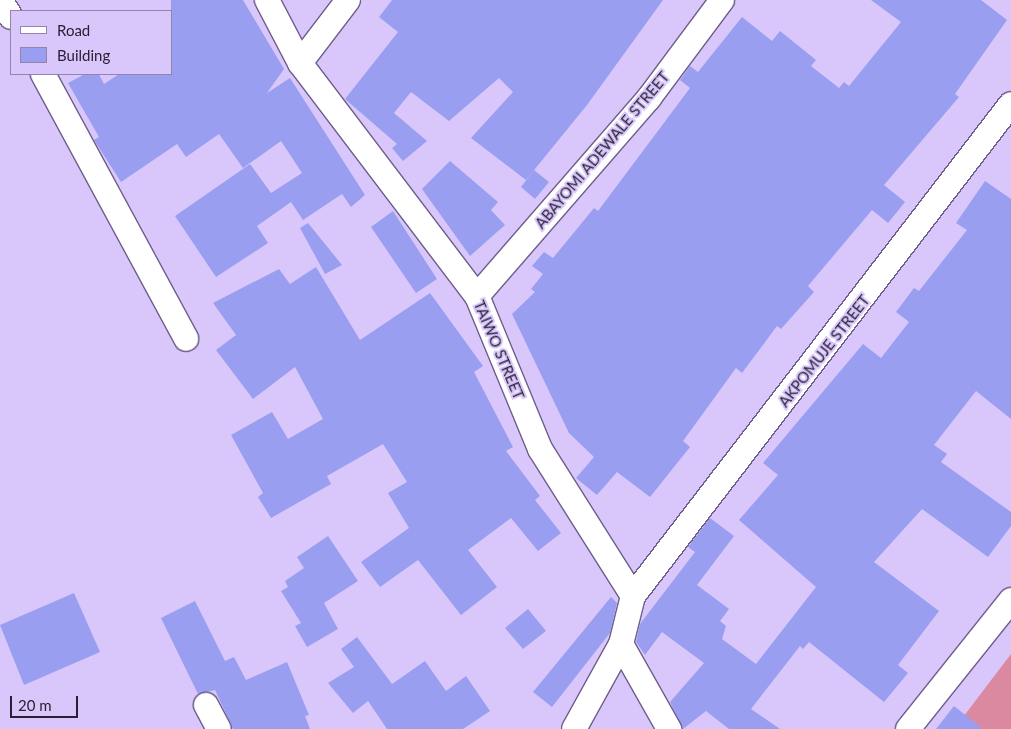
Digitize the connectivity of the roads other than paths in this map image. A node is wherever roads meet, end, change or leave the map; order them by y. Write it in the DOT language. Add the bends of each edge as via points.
graph roads {
  1 [pos="0,0"];
  2 [pos="267,0"];
  3 [pos="348,0"];
  4 [pos="722,0"];
  5 [pos="10,15"];
  6 [pos="300,64"];
  7 [pos="44,75"];
  8 [pos="1011,104"];
  9 [pos="476,296"];
  10 [pos="186,339"];
  11 [pos="633,596"];
  12 [pos="1011,600"];
  13 [pos="621,644"];
  14 [pos="206,705"];
  15 [pos="219,729"];
  16 [pos="574,729"];
  17 [pos="669,729"];
  18 [pos="908,729"];
  1 -- 5 [label="street"];
  2 -- 6 [label="street, TAIWO STREET"];
  3 -- 6 [label="street"];
  4 -- 9 [label="street, ABAYOMI ADEWALE STREET" via="649,98"];
  6 -- 9 [label="street, TAIWO STREET"];
  7 -- 10 [label="street"];
  8 -- 11 [label="street, AKPOMUJE STREET"];
  9 -- 11 [label="street, TAIWO STREET" via="540,449"];
  11 -- 13 [label="street"];
  12 -- 18 [label="street"];
  13 -- 16 [label="street"];
  13 -- 17 [label="street"];
  14 -- 15 [label="street"];
}
